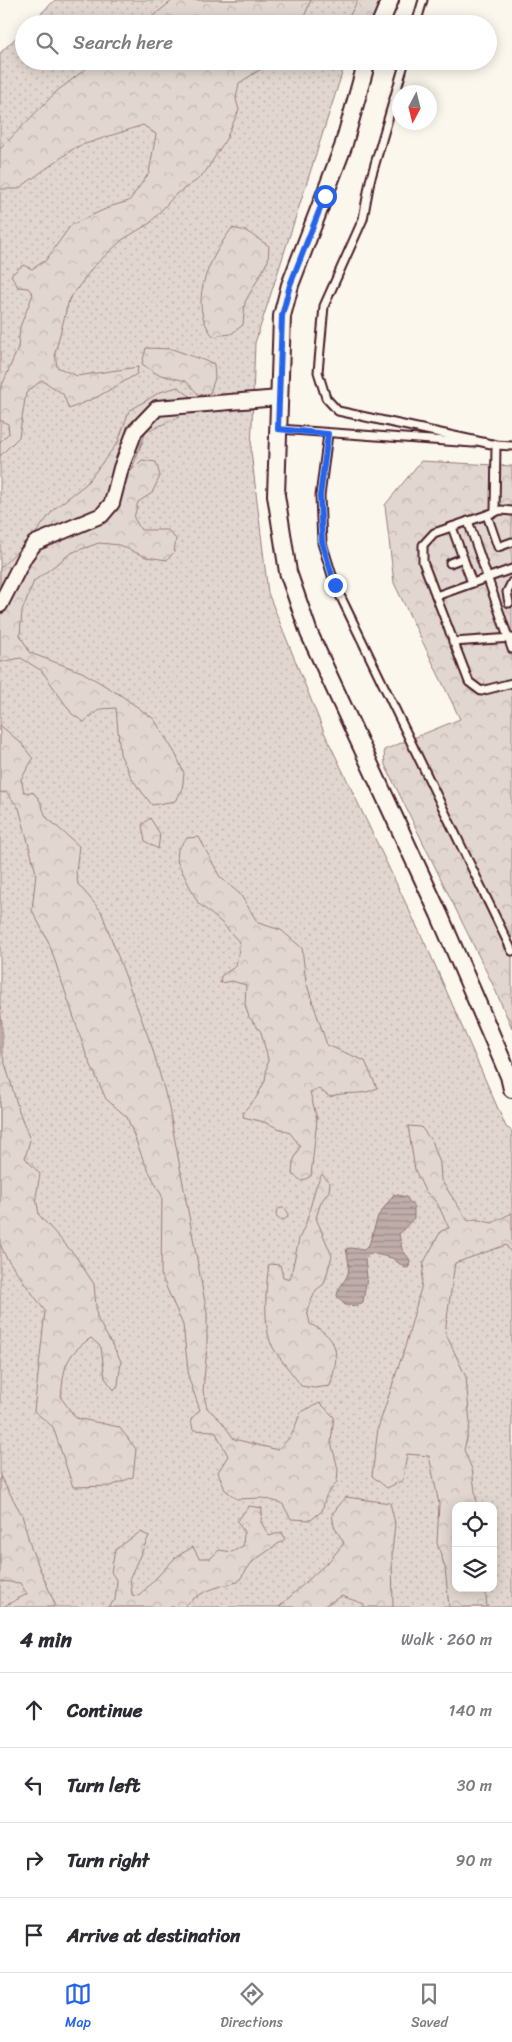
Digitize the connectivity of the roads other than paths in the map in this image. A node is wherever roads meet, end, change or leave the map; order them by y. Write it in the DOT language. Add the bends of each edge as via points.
graph roads {
  1 [pos="390,0"];
  2 [pos="423,0"];
  3 [pos="384,15"];
  4 [pos="419,15"];
  5 [pos="364,70"];
  6 [pos="402,70"];
  7 [pos="279,398"];
  8 [pos="278,429"];
  9 [pos="328,434"];
  10 [pos="496,445"];
  11 [pos="512,446"];
  12 [pos="512,511"];
  13 [pos="494,512"];
  14 [pos="487,515"];
  15 [pos="468,521"];
  16 [pos="452,527"];
  17 [pos="512,542"];
  18 [pos="463,558"];
  19 [pos="450,563"];
  20 [pos="512,569"];
  21 [pos="488,578"];
  22 [pos="512,582"];
  23 [pos="472,584"];
  24 [pos="436,596"];
  25 [pos="511,603"];
  26 [pos="0,604"];
  27 [pos="498,607"];
  28 [pos="510,639"];
  29 [pos="453,642"];
  30 [pos="512,649"];
  31 [pos="512,683"];
  32 [pos="512,951"];
  33 [pos="512,1089"];
  1 -- 3 [label="street"];
  2 -- 4 [label="lane"];
  5 -- 7 [label="street" via="343,147 282,316"];
  6 -- 10 [label="lane" via="370,181 363,219 324,306 318,372 326,398 338,411"];
  7 -- 8 [label="street"];
  7 -- 26 [label="street" via="157,408 135,431 112,503 102,515 35,544 25,556"];
  8 -- 9 [label="lane"];
  8 -- 33 [label="street" via="276,495 288,572 308,633 470,982"];
  9 -- 10 [label="lane"];
  9 -- 32 [label="lane" via="320,496 322,542 335,585"];
  10 -- 11 [label="lane"];
  10 -- 13 [label="lane"];
  12 -- 13 [label="lane"];
  13 -- 14 [label="lane"];
  14 -- 15 [label="lane"];
  14 -- 17 [label="lane" via="498,547"];
  15 -- 16 [label="lane"];
  15 -- 21 [label="lane"];
  16 -- 18 [label="lane"];
  16 -- 24 [label="lane" via="434,533 423,545 423,562"];
  18 -- 19 [label="lane"];
  18 -- 23 [label="lane"];
  20 -- 21 [label="lane"];
  21 -- 23 [label="lane"];
  21 -- 27 [label="lane"];
  22 -- 25 [label="lane" via="507,592"];
  23 -- 24 [label="lane"];
  24 -- 29 [label="lane"];
  25 -- 27 [label="lane"];
  27 -- 28 [label="lane"];
  28 -- 29 [label="lane"];
  28 -- 30 [label="lane"];
  29 -- 31 [label="lane" via="468,682 481,691"];
}
